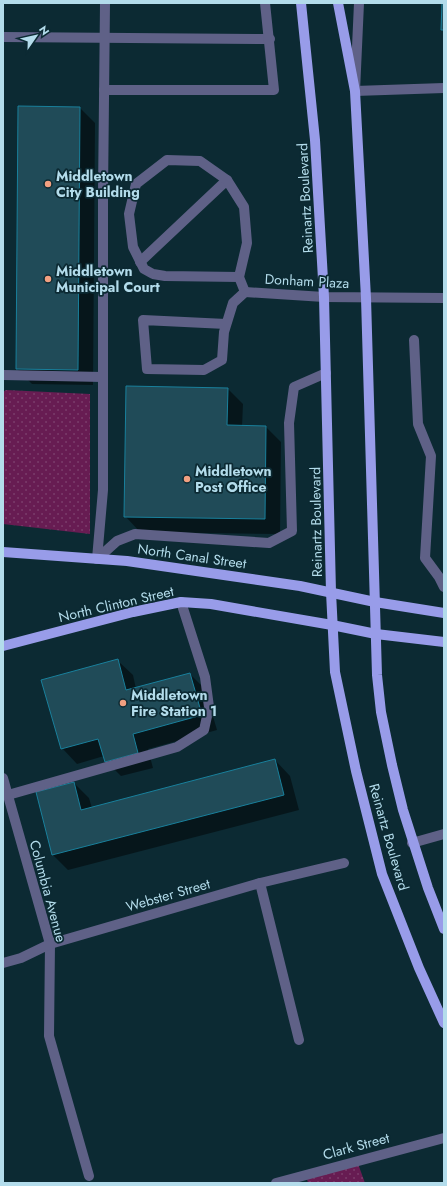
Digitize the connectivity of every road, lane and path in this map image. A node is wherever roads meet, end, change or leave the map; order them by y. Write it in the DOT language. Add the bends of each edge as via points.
graph roads {
  1 [pos="105,3"];
  2 [pos="266,3"];
  3 [pos="301,3"];
  4 [pos="338,3"];
  5 [pos="359,3"];
  6 [pos="3,37"];
  7 [pos="104,37"];
  8 [pos="270,38"];
  9 [pos="444,88"];
  10 [pos="104,90"];
  11 [pos="355,91"];
  12 [pos="227,180"];
  13 [pos="140,262"];
  14 [pos="238,277"];
  15 [pos="245,292"];
  16 [pos="324,297"];
  17 [pos="366,298"];
  18 [pos="444,298"];
  19 [pos="226,324"];
  20 [pos="414,340"];
  21 [pos="326,373"];
  22 [pos="3,375"];
  23 [pos="103,377"];
  24 [pos="3,552"];
  25 [pos="98,559"];
  26 [pos="444,587"];
  27 [pos="331,592"];
  28 [pos="181,602"];
  29 [pos="375,602"];
  30 [pos="444,613"];
  31 [pos="332,625"];
  32 [pos="376,634"];
  33 [pos="444,642"];
  34 [pos="3,646"];
  35 [pos="3,778"];
  36 [pos="8,795"];
  37 [pos="444,834"];
  38 [pos="412,843"];
  39 [pos="344,863"];
  40 [pos="260,883"];
  41 [pos="444,929"];
  42 [pos="50,944"];
  43 [pos="3,963"];
  44 [pos="444,1023"];
  45 [pos="299,1040"];
  46 [pos="444,1138"];
  47 [pos="89,1176"];
  48 [pos="307,1179"];
  49 [pos="276,1183"];
  1 -- 7 [label="street"];
  2 -- 8 [label="street"];
  3 -- 16 [label="main road, Reinartz Boulevard" via="315,140"];
  4 -- 11 [label="main road, Reinartz Boulevard"];
  5 -- 11 [label="street"];
  6 -- 7 [label="street"];
  7 -- 8 [label="street"];
  7 -- 10 [label="street"];
  8 -- 10 [label="street" via="274,90"];
  9 -- 11 [label="street"];
  10 -- 23 [label="street"];
  11 -- 17 [label="main road, Reinartz Boulevard"];
  12 -- 13 [label="street"];
  12 -- 13 [label="street" via="200,161 167,160 136,184 129,214 133,247"];
  12 -- 14 [label="street" via="244,207 247,243"];
  13 -- 14 [label="street" via="144,269 165,276"];
  14 -- 15 [label="street"];
  15 -- 16 [label="street, Donham Plaza"];
  15 -- 19 [label="street" via="233,303"];
  16 -- 17 [label="street, Donham Plaza"];
  16 -- 21 [label="main road, Reinartz Boulevard"];
  17 -- 18 [label="street, Donham Plaza"];
  17 -- 29 [label="main road, Reinartz Boulevard"];
  19 -- 19 [label="street" via="222,360 204,370 147,369 143,320"];
  20 -- 26 [label="street" via="418,424 431,456 425,558"];
  21 -- 25 [label="street" via="294,387 289,423 292,531 269,543 135,534 117,541"];
  21 -- 27 [label="main road, Reinartz Boulevard"];
  22 -- 23 [label="street"];
  23 -- 25 [label="street" via="103,490"];
  24 -- 25 [label="main road, North Canal Street"];
  25 -- 27 [label="main road, North Canal Street" via="127,561"];
  27 -- 29 [label="main road, North Canal Street"];
  27 -- 31 [label="main road, Reinartz Boulevard"];
  28 -- 31 [label="main road, North Clinton Street" via="211,604"];
  28 -- 34 [label="main road, North Clinton Street"];
  28 -- 36 [label="street" via="205,677 209,707 204,730 177,747"];
  29 -- 30 [label="main road, North Canal Street"];
  29 -- 32 [label="main road, Reinartz Boulevard"];
  31 -- 32 [label="main road, North Clinton Street"];
  31 -- 44 [label="main road, Reinartz Boulevard" via="335,672 382,874"];
  32 -- 33 [label="main road, North Clinton Street"];
  32 -- 38 [label="main road, Reinartz Boulevard" via="381,712 393,773"];
  35 -- 36 [label="street, Columbia Avenue"];
  36 -- 42 [label="street, Columbia Avenue"];
  37 -- 38 [label="street"];
  38 -- 41 [label="main road, Reinartz Boulevard"];
  39 -- 40 [label="street, Webster Street"];
  40 -- 42 [label="street, Webster Street"];
  40 -- 45 [label="street"];
  42 -- 43 [label="street, Webster Street" via="21,958"];
  42 -- 47 [label="street, Columbia Avenue" via="49,1036"];
  46 -- 48 [label="street, Clark Street"];
  48 -- 49 [label="street, Clark Street"];
}
